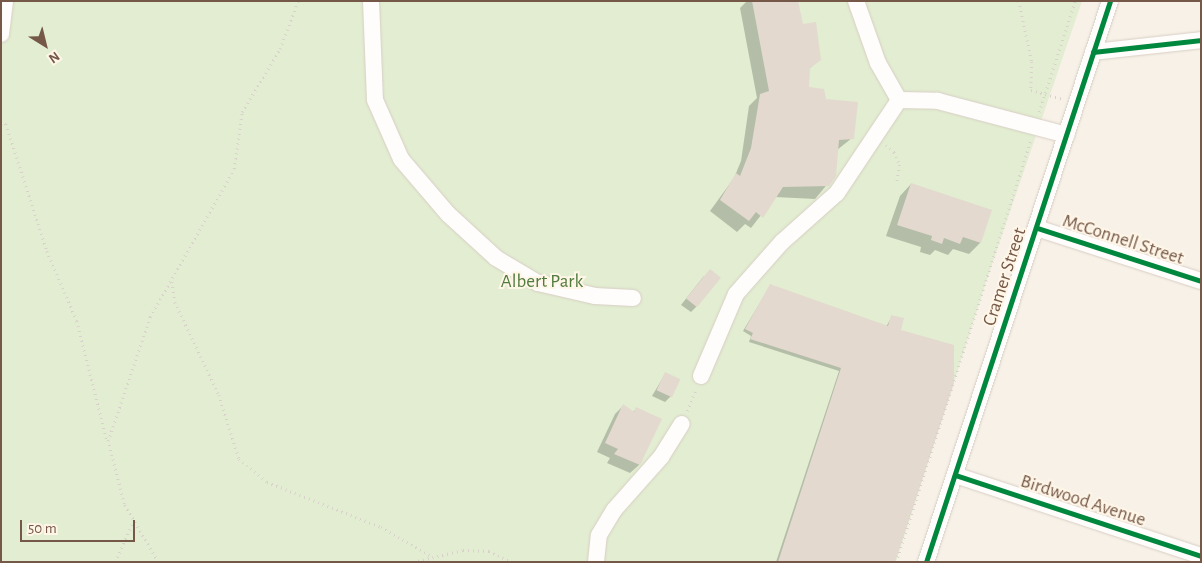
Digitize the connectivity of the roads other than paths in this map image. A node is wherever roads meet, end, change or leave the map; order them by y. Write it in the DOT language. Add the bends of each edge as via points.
graph roads {
  1 [pos="5,1"];
  2 [pos="371,1"];
  3 [pos="856,1"];
  4 [pos="1110,1"];
  5 [pos="1,34"];
  6 [pos="1201,40"];
  7 [pos="1093,52"];
  8 [pos="899,100"];
  9 [pos="1067,135"];
  10 [pos="1037,228"];
  11 [pos="1201,281"];
  12 [pos="633,298"];
  13 [pos="701,376"];
  14 [pos="682,424"];
  15 [pos="955,475"];
  16 [pos="1201,556"];
  17 [pos="596,562"];
  18 [pos="926,562"];
  1 -- 5 [label="street"];
  2 -- 12 [label="street" via="375,100 401,158 448,214 496,258 538,283 594,296"];
  3 -- 8 [label="street" via="878,63"];
  4 -- 7 [label="street, Cramer Street"];
  6 -- 7 [label="street"];
  7 -- 9 [label="street, Cramer Street"];
  8 -- 9 [label="street" via="938,101"];
  8 -- 13 [label="street" via="837,193 782,242 736,294"];
  9 -- 10 [label="street, Cramer Street"];
  10 -- 11 [label="street, McConnell Street"];
  10 -- 15 [label="street, Cramer Street"];
  14 -- 17 [label="street" via="661,458 614,510 599,535"];
  15 -- 16 [label="street, Birdwood Avenue"];
  15 -- 18 [label="street, Cramer Street"];
}
